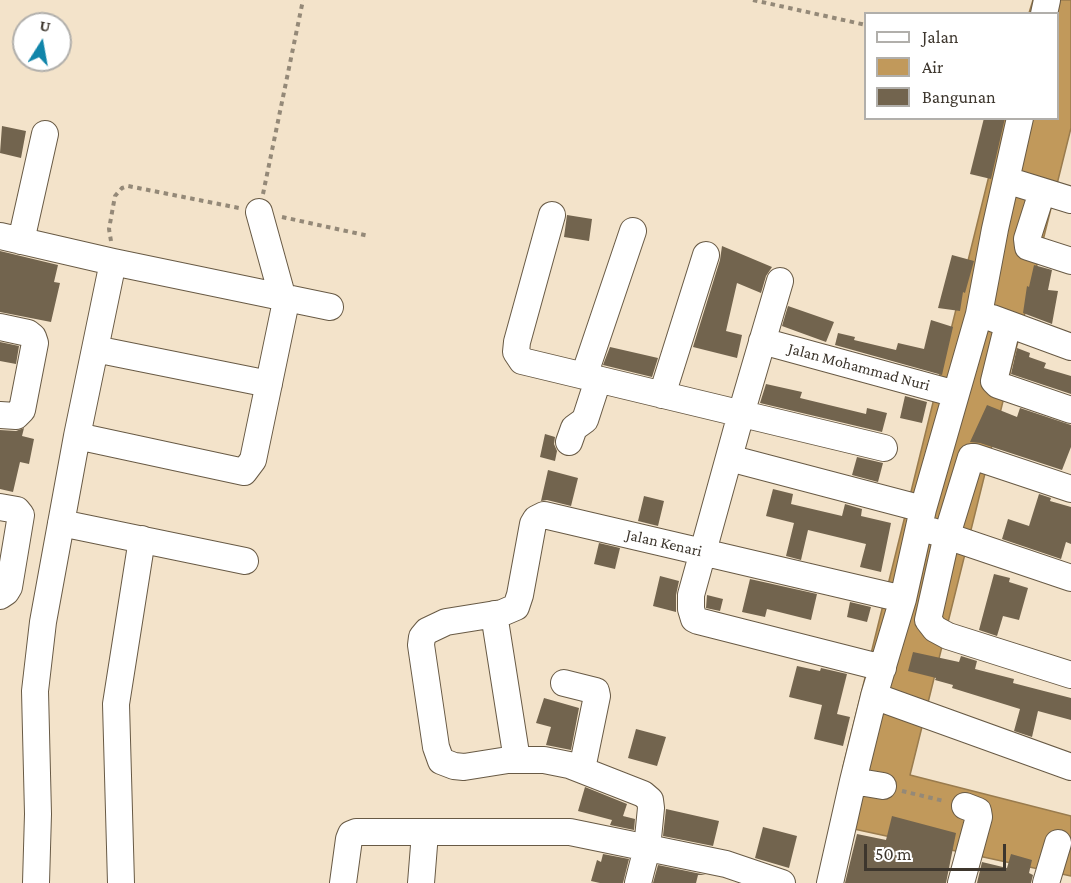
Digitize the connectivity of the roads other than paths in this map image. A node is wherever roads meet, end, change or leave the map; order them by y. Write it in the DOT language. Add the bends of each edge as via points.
graph roads {
  1 [pos="1020,120"];
  2 [pos="45,134"];
  3 [pos="1025,186"];
  4 [pos="1071,200"];
  5 [pos="259,212"];
  6 [pos="552,215"];
  7 [pos="633,231"];
  8 [pos="10,239"];
  9 [pos="706,255"];
  10 [pos="1071,261"];
  11 [pos="113,262"];
  12 [pos="780,281"];
  13 [pos="283,298"];
  14 [pos="330,307"];
  15 [pos="993,319"];
  16 [pos="0,327"];
  17 [pos="762,340"];
  18 [pos="1071,347"];
  19 [pos="95,349"];
  20 [pos="591,378"];
  21 [pos="269,384"];
  22 [pos="956,394"];
  23 [pos="662,395"];
  24 [pos="1071,410"];
  25 [pos="741,414"];
  26 [pos="0,415"];
  27 [pos="77,436"];
  28 [pos="569,442"];
  29 [pos="884,448"];
  30 [pos="729,458"];
  31 [pos="1071,489"];
  32 [pos="0,507"];
  33 [pos="61,523"];
  34 [pos="931,527"];
  35 [pos="142,539"];
  36 [pos="705,552"];
  37 [pos="245,561"];
  38 [pos="1071,578"];
  39 [pos="0,596"];
  40 [pos="903,599"];
  41 [pos="494,614"];
  42 [pos="882,668"];
  43 [pos="1071,675"];
  44 [pos="564,683"];
  45 [pos="885,700"];
  46 [pos="517,760"];
  47 [pos="1071,767"];
  48 [pos="582,769"];
  49 [pos="974,816"];
  50 [pos="425,833"];
  51 [pos="1058,843"];
  52 [pos="647,848"];
  53 [pos="36,883"];
  54 [pos="121,883"];
  55 [pos="343,883"];
  56 [pos="421,883"];
  57 [pos="638,883"];
  58 [pos="782,883"];
  59 [pos="830,883"];
  60 [pos="961,883"];
  61 [pos="1046,883"];
  1 -- 3 [label="street"];
  2 -- 8 [label="street"];
  3 -- 4 [label="street"];
  3 -- 10 [label="street" via="1028,247"];
  3 -- 15 [label="street"];
  5 -- 13 [label="street"];
  6 -- 20 [label="street" via="516,352 522,361"];
  7 -- 20 [label="street"];
  8 -- 11 [label="street"];
  9 -- 23 [label="street"];
  11 -- 13 [label="street"];
  11 -- 19 [label="street"];
  12 -- 17 [label="street"];
  13 -- 14 [label="street"];
  13 -- 21 [label="street" via="285,306"];
  15 -- 18 [label="street"];
  15 -- 22 [label="street"];
  15 -- 24 [label="street" via="994,381"];
  16 -- 26 [label="street" via="28,333 35,343 22,410 16,417"];
  17 -- 22 [label="street, Jalan Mohammad Nuri"];
  17 -- 25 [label="street"];
  19 -- 21 [label="street"];
  19 -- 27 [label="street"];
  20 -- 23 [label="street"];
  20 -- 28 [label="street" via="585,420 574,428"];
  21 -- 27 [label="street" via="253,460 244,472"];
  22 -- 34 [label="street"];
  23 -- 25 [label="street"];
  25 -- 29 [label="street"];
  25 -- 30 [label="street"];
  27 -- 33 [label="street"];
  30 -- 34 [label="street"];
  30 -- 36 [label="street"];
  31 -- 34 [label="street" via="971,458"];
  32 -- 39 [label="street" via="17,510 21,515 9,587"];
  33 -- 35 [label="street"];
  33 -- 53 [label="street" via="35,691"];
  34 -- 38 [label="street"];
  34 -- 40 [label="street"];
  34 -- 43 [label="street" via="928,620 935,629 969,644"];
  35 -- 37 [label="street"];
  35 -- 54 [label="street" via="116,704"];
  36 -- 40 [label="street, Jalan Kenari"];
  36 -- 41 [label="street, Jalan Kenari" via="544,515 533,524 516,607"];
  36 -- 42 [label="street" via="691,595 694,619"];
  40 -- 42 [label="street"];
  41 -- 46 [label="street"];
  41 -- 46 [label="street" via="446,622 422,637 436,747 441,761 454,766"];
  42 -- 45 [label="street"];
  44 -- 48 [label="street" via="596,691"];
  45 -- 47 [label="street"];
  45 -- 59 [label="street" via="868,784"];
  46 -- 48 [label="street" via="544,760"];
  48 -- 52 [label="street" via="650,800"];
  49 -- 60 [label="street"];
  50 -- 52 [label="street" via="570,832"];
  50 -- 55 [label="street" via="351,834"];
  50 -- 56 [label="street"];
  51 -- 61 [label="street"];
  52 -- 57 [label="street"];
  52 -- 58 [label="street" via="726,864"];
}
